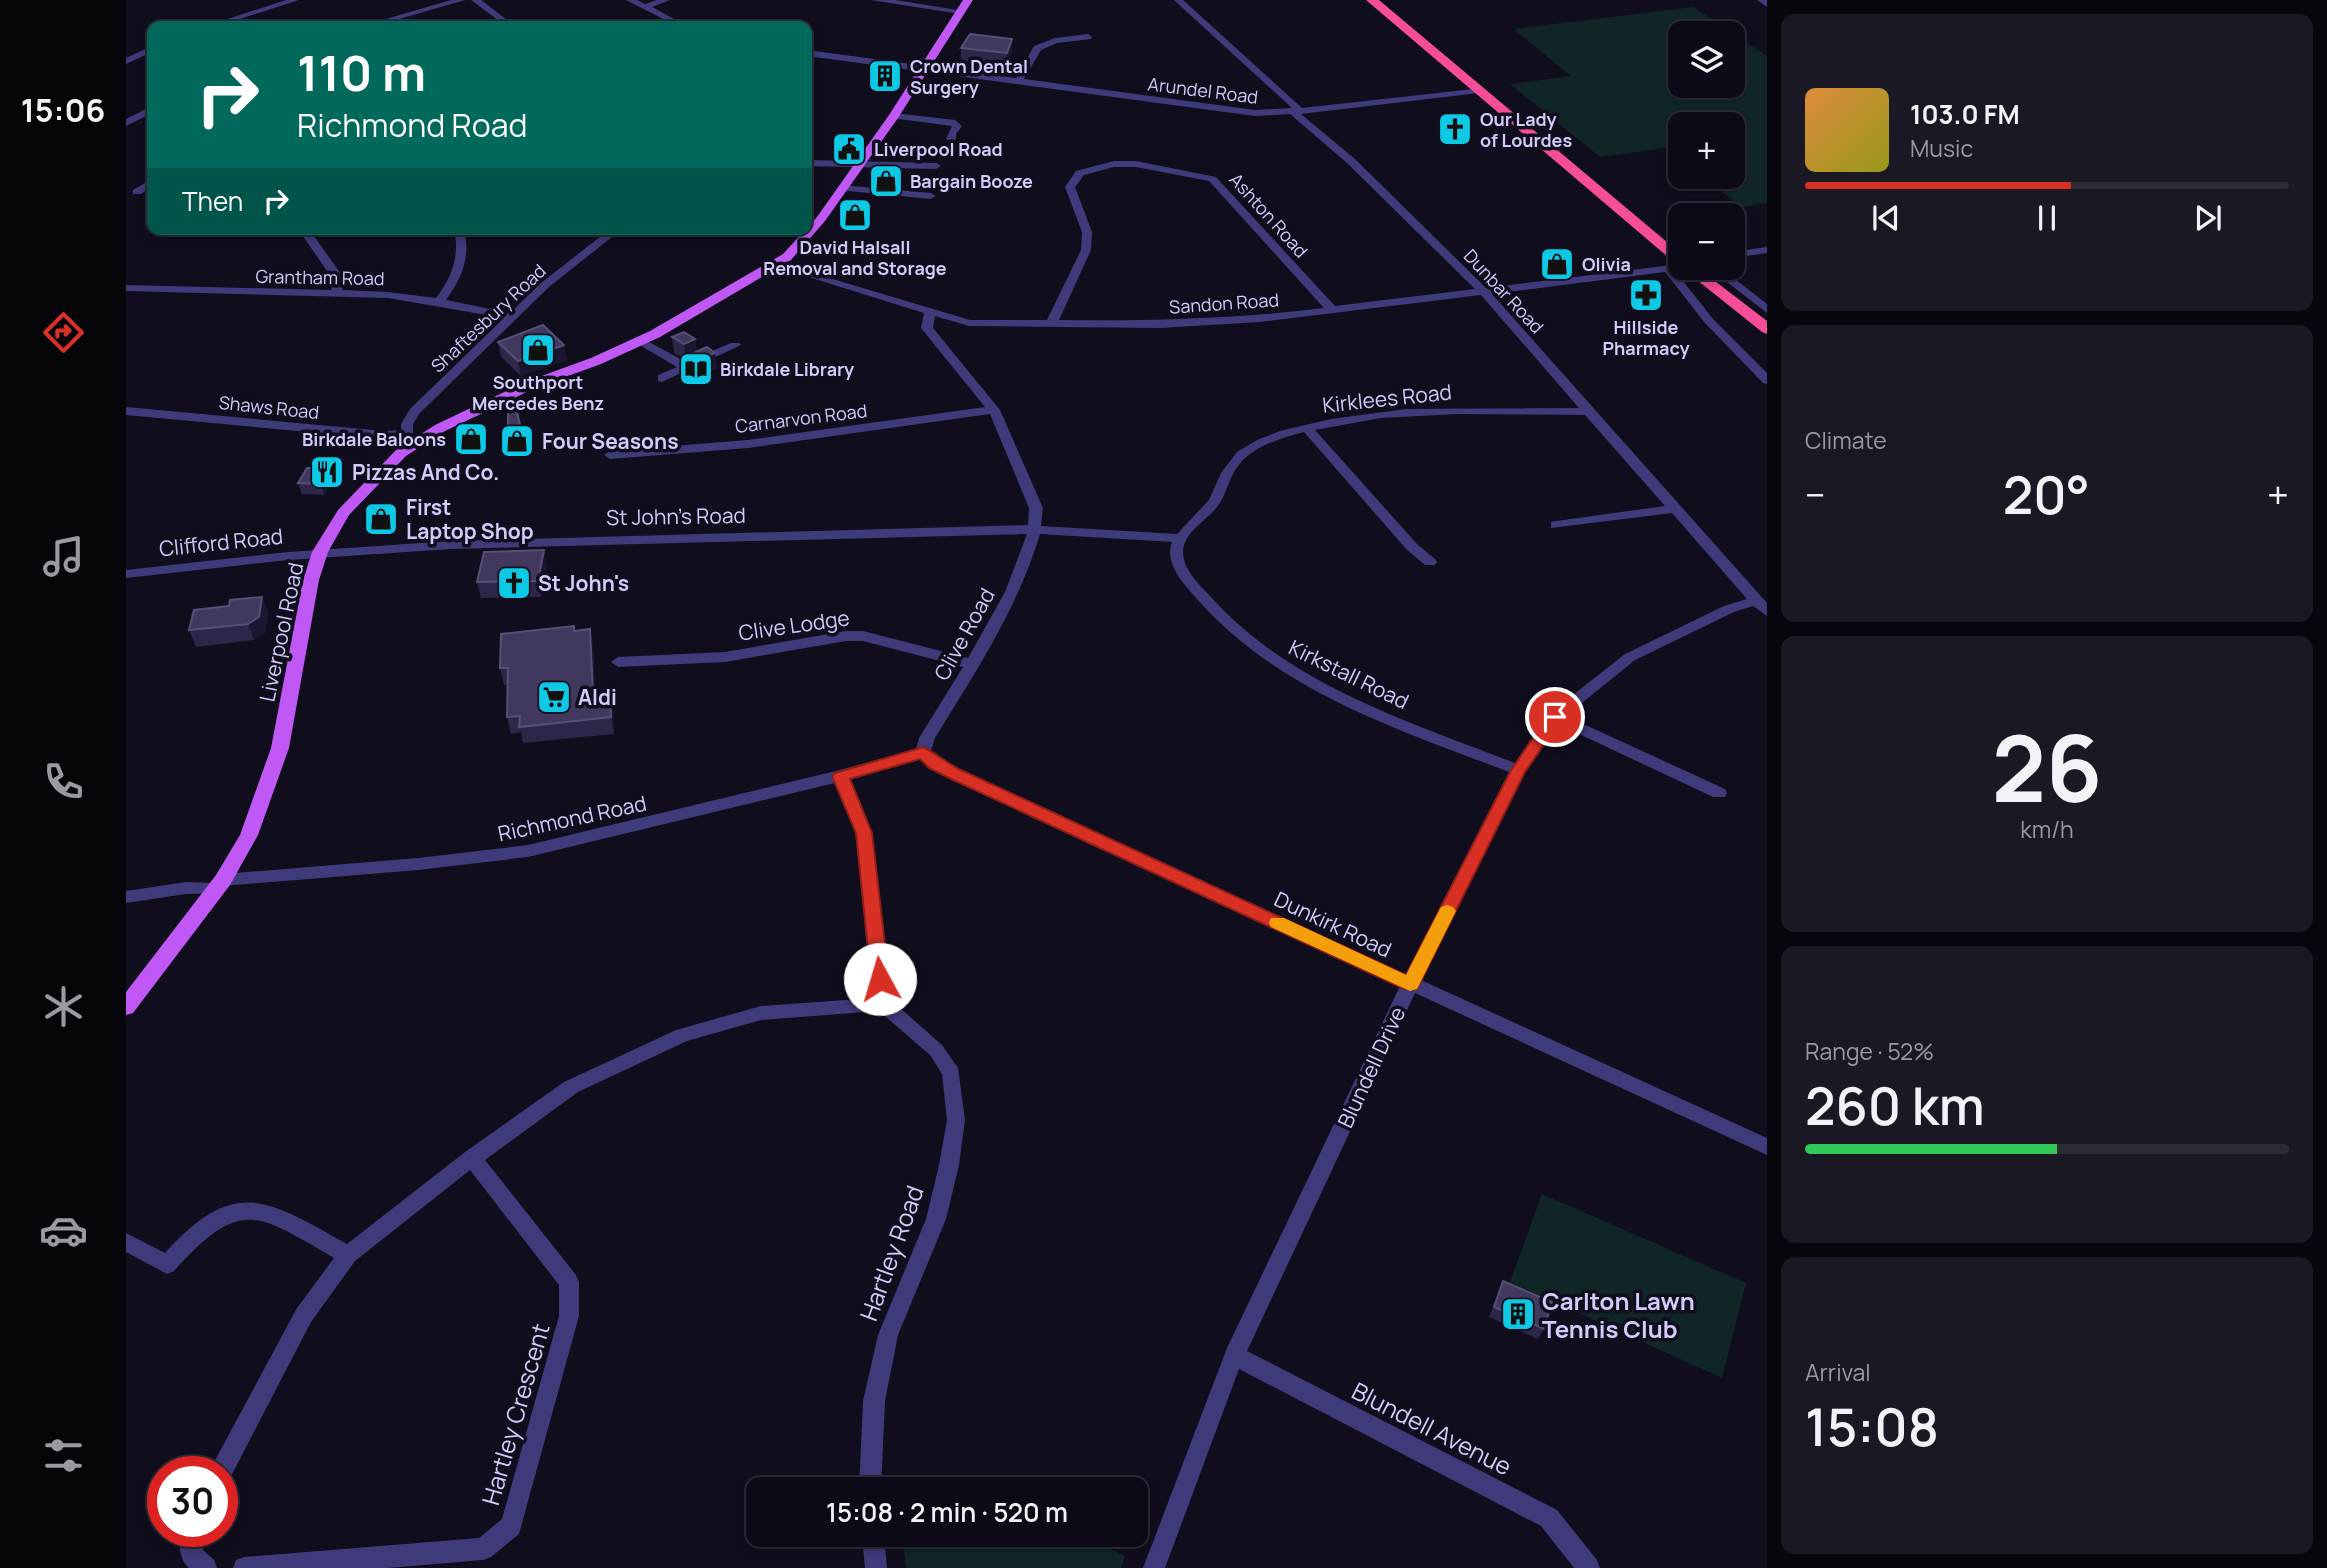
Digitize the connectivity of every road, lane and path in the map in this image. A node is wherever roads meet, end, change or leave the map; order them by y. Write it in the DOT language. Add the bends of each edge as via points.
graph roads {
  1 [pos="295,0"];
  2 [pos="461,0"];
  3 [pos="475,0"];
  4 [pos="630,0"];
  5 [pos="666,0"];
  6 [pos="875,0"];
  7 [pos="1178,0"];
  8 [pos="1373,0"];
  9 [pos="1761,0"];
  10 [pos="1767,4"];
  11 [pos="964,6"];
  12 [pos="644,7"];
  13 [pos="226,21"];
  14 [pos="384,21"];
  15 [pos="504,21"];
  16 [pos="673,21"];
  17 [pos="1077,26"];
  18 [pos="1088,37"];
  19 [pos="1097,46"];
  20 [pos="147,51"];
  21 [pos="812,54"];
  22 [pos="126,61"];
  23 [pos="923,69"];
  24 [pos="1018,82"];
  25 [pos="1479,90"];
  26 [pos="147,112"];
  27 [pos="1296,112"];
  28 [pos="894,116"];
  29 [pos="126,123"];
  30 [pos="951,139"];
  31 [pos="812,163"];
  32 [pos="859,164"];
  33 [pos="936,166"];
  34 [pos="147,185"];
  35 [pos="842,188"];
  36 [pos="137,192"];
  37 [pos="931,196"];
  38 [pos="812,229"];
  39 [pos="307,235"];
  40 [pos="461,235"];
  41 [pos="609,235"];
  42 [pos="808,235"];
  43 [pos="1668,250"];
  44 [pos="1767,250"];
  45 [pos="1745,253"];
  46 [pos="775,265"];
  47 [pos="1668,269"];
  48 [pos="1682,280"];
  49 [pos="1704,280"];
  50 [pos="1730,280"];
  51 [pos="126,288"];
  52 [pos="336,293"];
  53 [pos="1485,293"];
  54 [pos="439,302"];
  55 [pos="1332,310"];
  56 [pos="1767,310"];
  57 [pos="930,313"];
  58 [pos="510,316"];
  59 [pos="1052,323"];
  60 [pos="1767,329"];
  61 [pos="640,341"];
  62 [pos="735,345"];
  63 [pos="686,367"];
  64 [pos="662,378"];
  65 [pos="1767,380"];
  66 [pos="995,410"];
  67 [pos="126,411"];
  68 [pos="1586,411"];
  69 [pos="1307,428"];
  70 [pos="409,440"];
  71 [pos="611,455"];
  72 [pos="1674,509"];
  73 [pos="1556,525"];
  74 [pos="1033,532"];
  75 [pos="1181,539"];
  76 [pos="320,552"];
  77 [pos="1430,562"];
  78 [pos="126,574"];
  79 [pos="1761,606"];
  80 [pos="618,662"];
  81 [pos="972,664"];
  82 [pos="1555,717"];
  83 [pos="923,752"];
  84 [pos="1518,770"];
  85 [pos="840,776"];
  86 [pos="1719,793"];
  87 [pos="219,884"];
  88 [pos="126,897"];
  89 [pos="1410,984"];
  90 [pos="883,1004"];
  91 [pos="126,1007"];
  92 [pos="1767,1147"];
  93 [pos="472,1158"];
  94 [pos="126,1242"];
  95 [pos="348,1255"];
  96 [pos="1234,1355"];
  97 [pos="229,1456"];
  98 [pos="871,1477"];
  99 [pos="192,1547"];
  100 [pos="874,1547"];
  101 [pos="206,1568"];
  102 [pos="244,1568"];
  103 [pos="876,1568"];
  104 [pos="1154,1568"];
  105 [pos="1589,1568"];
  1 -- 13 [label="street"];
  2 -- 14 [label="street"];
  3 -- 15 [label="street"];
  4 -- 12 [label="street"];
  5 -- 12 [label="street"];
  6 -- 11 [label="street"];
  7 -- 27 [label="street, Dunbar Road"];
  8 -- 25 [label="highway"];
  9 -- 10 [label="street"];
  11 -- 23 [label="main road, Liverpool Road"];
  12 -- 16 [label="street"];
  17 -- 18 [label="street"];
  18 -- 19 [label="street"];
  18 -- 24 [label="street" via="1037,48"];
  20 -- 22 [label="street"];
  21 -- 23 [label="street, Arundel Road"];
  23 -- 24 [label="street, Arundel Road"];
  23 -- 28 [label="main road, Liverpool Road"];
  24 -- 27 [label="street, Arundel Road" via="1255,113"];
  25 -- 27 [label="street, Arundel Road"];
  25 -- 43 [label="highway"];
  26 -- 29 [label="street"];
  27 -- 53 [label="street, Dunbar Road"];
  28 -- 30 [label="street" via="955,123"];
  28 -- 32 [label="main road, Liverpool Road"];
  31 -- 32 [label="street"];
  32 -- 33 [label="street"];
  32 -- 35 [label="main road, Liverpool Road"];
  34 -- 36 [label="street"];
  35 -- 37 [label="street"];
  35 -- 38 [label="main road, Liverpool Road"];
  39 -- 52 [label="street" via="340,281"];
  40 -- 54 [label="street" via="462,262"];
  41 -- 58 [label="street, Shaftesbury Road"];
  42 -- 46 [label="main road, Liverpool Road"];
  44 -- 45 [label="street"];
  46 -- 57 [label="street, Sandon Road"];
  46 -- 61 [label="main road, Liverpool Road"];
  47 -- 53 [label="street, Sandon Road"];
  48 -- 65 [label="street" via="1709,321"];
  49 -- 60 [label="highway"];
  50 -- 56 [label="street"];
  51 -- 52 [label="street, Grantham Road"];
  52 -- 54 [label="street, Grantham Road"];
  53 -- 55 [label="street, Sandon Road"];
  53 -- 68 [label="street, Dunbar Road"];
  54 -- 58 [label="street, Grantham Road"];
  55 -- 59 [label="street, Sandon Road" via="1160,325"];
  55 -- 59 [label="street, Ashton Road" via="1212,179 1114,164 1080,173 1070,187 1087,232 1086,250"];
  57 -- 59 [label="street, Sandon Road" via="969,323"];
  57 -- 66 [label="street" via="927,328"];
  58 -- 70 [label="street, Shaftesbury Road" via="414,412 407,424"];
  61 -- 63 [label="street"];
  61 -- 70 [label="main road, Liverpool Road"];
  62 -- 63 [label="street"];
  63 -- 64 [label="street"];
  66 -- 71 [label="street, Carnarvon Road" via="748,444"];
  66 -- 74 [label="street" via="1036,508"];
  67 -- 70 [label="street, Shaws Road"];
  68 -- 69 [label="street, Kirklees Road" via="1401,413"];
  68 -- 72 [label="street, Dunbar Road"];
  69 -- 75 [label="street, Kirklees Road" via="1239,456 1227,471 1217,499"];
  69 -- 77 [label="street"];
  70 -- 76 [label="main road, Liverpool Road" via="343,513"];
  72 -- 73 [label="street"];
  72 -- 79 [label="street, Dunbar Road"];
  74 -- 75 [label="street"];
  74 -- 76 [label="street, St John's Road" via="610,538"];
  74 -- 81 [label="street, Clive Road" via="1013,589"];
  75 -- 84 [label="street, Kirkstall Road" via="1176,550 1180,568 1211,610 1245,642 1298,677"];
  76 -- 78 [label="street, Clifford Road"];
  76 -- 87 [label="main road, Liverpool Road" via="280,748 249,835"];
  79 -- 82 [label="street, Blundell Drive" via="1729,609 1630,657"];
  80 -- 81 [label="street, Clive Lodge" via="725,657 863,636"];
  81 -- 83 [label="street, Clive Road"];
  82 -- 84 [label="street, Blundell Drive"];
  82 -- 86 [label="street"];
  83 -- 85 [label="street, Richmond Road"];
  83 -- 89 [label="street, Dunkirk Road" via="945,769"];
  84 -- 89 [label="street, Blundell Drive"];
  85 -- 87 [label="street, Richmond Road" via="528,851"];
  85 -- 90 [label="street" via="864,833"];
  87 -- 88 [label="street, Richmond Road"];
  87 -- 91 [label="main road, Liverpool Road"];
  89 -- 92 [label="street, Dunkirk Road"];
  89 -- 96 [label="street, Blundell Drive"];
  90 -- 93 [label="street" via="761,1013 682,1035 571,1087"];
  90 -- 98 [label="street, Hartley Road" via="936,1050 951,1073 956,1120 936,1219 888,1335 874,1401"];
  93 -- 95 [label="street"];
  93 -- 102 [label="street, Hartley Crescent" via="569,1282 569,1316 511,1525 483,1549"];
  94 -- 95 [label="street" via="167,1265 190,1239 218,1220 242,1211 262,1211"];
  95 -- 97 [label="street" via="304,1315"];
  96 -- 104 [label="street, Blundell Drive"];
  96 -- 105 [label="street, Blundell Avenue" via="1549,1518"];
  99 -- 101 [label="street" via="192,1555"];
  100 -- 103 [label="street"];
}
